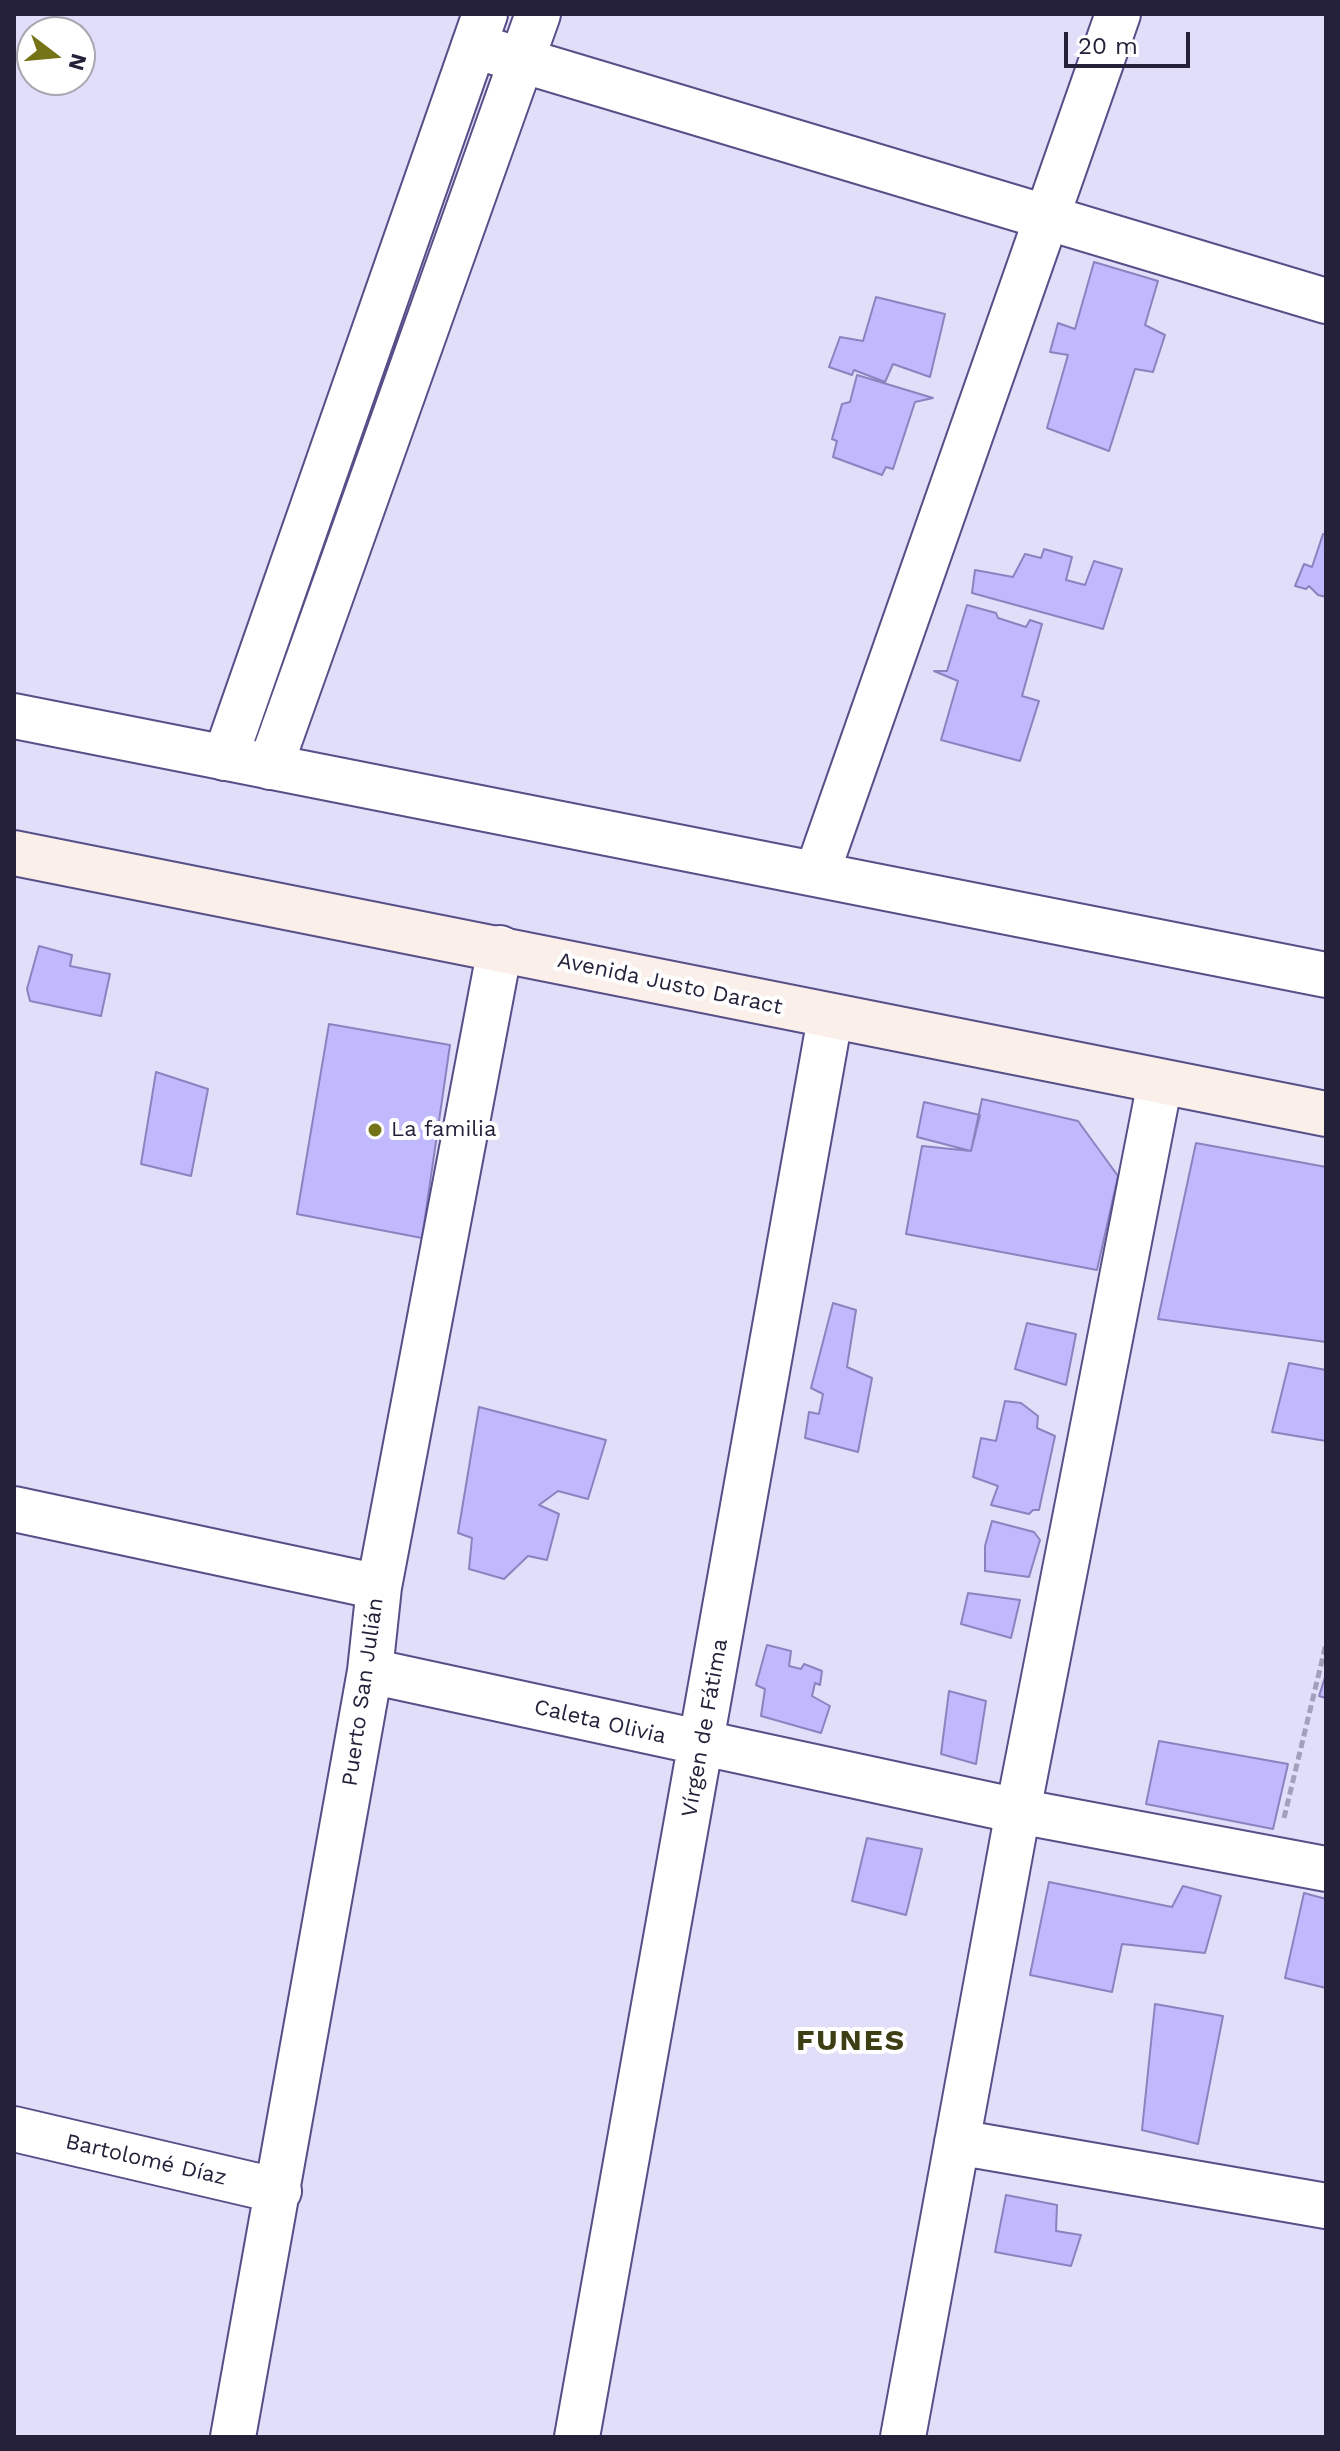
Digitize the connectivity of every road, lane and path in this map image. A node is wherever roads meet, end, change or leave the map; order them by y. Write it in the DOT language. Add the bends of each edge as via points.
graph roads {
  1 [pos="538,14"];
  2 [pos="1118,14"];
  3 [pos="480,30"];
  4 [pos="522,60"];
  5 [pos="1047,217"];
  6 [pos="1326,301"];
  7 [pos="14,716"];
  8 [pos="225,758"];
  9 [pos="270,767"];
  10 [pos="14,853"];
  11 [pos="817,873"];
  12 [pos="500,948"];
  13 [pos="1326,975"];
  14 [pos="830,1018"];
  15 [pos="1160,1082"];
  16 [pos="1326,1114"];
  17 [pos="14,1509"];
  18 [pos="379,1587"];
  19 [pos="1326,1644"];
  20 [pos="370,1671"];
  21 [pos="702,1745"];
  22 [pos="1018,1811"];
  23 [pos="1274,1859"];
  24 [pos="1326,1869"];
  25 [pos="14,2129"];
  26 [pos="957,2142"];
  27 [pos="279,2191"];
  28 [pos="1326,2206"];
  29 [pos="233,2437"];
  30 [pos="577,2437"];
  31 [pos="903,2437"];
  1 -- 4 [label="street"];
  2 -- 5 [label="street"];
  3 -- 4 [label="street"];
  3 -- 8 [label="street"];
  4 -- 5 [label="street"];
  4 -- 9 [label="street"];
  5 -- 6 [label="street"];
  5 -- 11 [label="street"];
  7 -- 8 [label="street"];
  8 -- 9 [label="street"];
  9 -- 11 [label="street"];
  10 -- 12 [label="main road, Avenida Justo Daract"];
  11 -- 13 [label="street"];
  12 -- 14 [label="main road, Avenida Justo Daract"];
  12 -- 18 [label="street, Puerto San Julián"];
  14 -- 15 [label="main road, Avenida Justo Daract"];
  14 -- 21 [label="street, Vírgen de Fátima"];
  15 -- 16 [label="main road, Avenida Justo Daract"];
  15 -- 22 [label="street"];
  17 -- 18 [label="street"];
  18 -- 20 [label="street, Puerto San Julián"];
  19 -- 23 [label="path"];
  20 -- 21 [label="street, Caleta Olivia"];
  20 -- 27 [label="street, Puerto San Julián"];
  21 -- 22 [label="street, Caleta Olivia"];
  21 -- 30 [label="street, Vírgen de Fátima"];
  22 -- 23 [label="street, Caleta Olivia"];
  22 -- 26 [label="street"];
  23 -- 24 [label="street, Caleta Olivia"];
  25 -- 27 [label="street, Bartolomé Díaz"];
  26 -- 28 [label="street"];
  26 -- 31 [label="street"];
  27 -- 29 [label="street, Puerto San Julián"];
}
